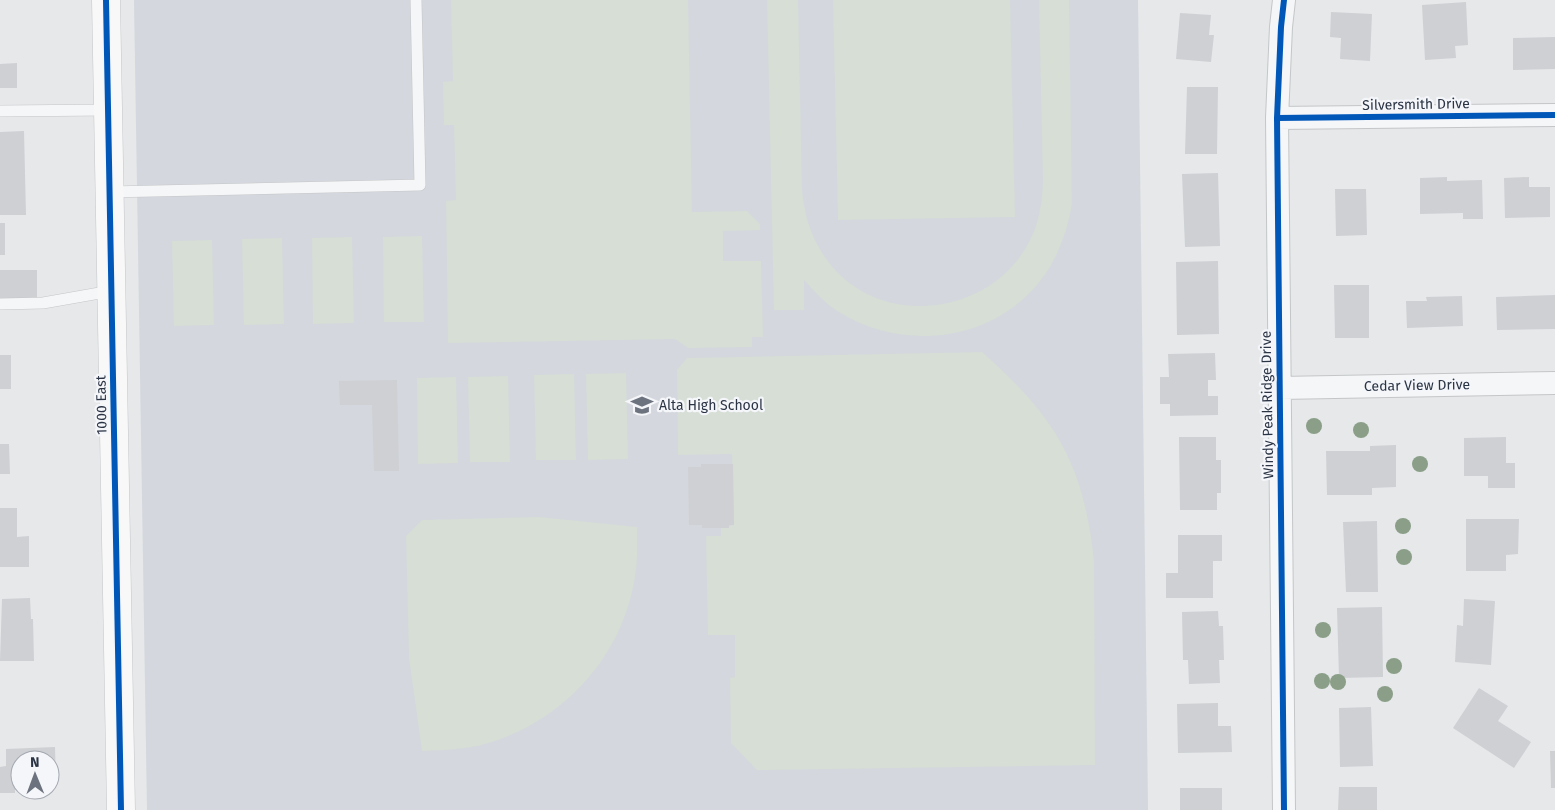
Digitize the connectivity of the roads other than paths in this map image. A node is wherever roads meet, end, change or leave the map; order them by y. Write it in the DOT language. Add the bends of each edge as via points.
graph roads {
  1 [pos="106,0"];
  2 [pos="416,0"];
  3 [pos="1284,0"];
  4 [pos="108,110"];
  5 [pos="0,111"];
  6 [pos="1555,115"];
  7 [pos="1277,118"];
  8 [pos="109,192"];
  9 [pos="111,291"];
  10 [pos="0,304"];
  11 [pos="1555,383"];
  12 [pos="1280,388"];
  13 [pos="121,810"];
  14 [pos="1284,810"];
  1 -- 4 [label="street, 1000 East"];
  2 -- 8 [label="lane" via="420,185"];
  3 -- 7 [label="street, Windy Peak Ridge Drive"];
  4 -- 5 [label="lane"];
  4 -- 8 [label="street, 1000 East"];
  6 -- 7 [label="street, Silversmith Drive"];
  7 -- 12 [label="street, Windy Peak Ridge Drive"];
  8 -- 9 [label="street, 1000 East"];
  9 -- 10 [label="lane" via="43,303"];
  9 -- 13 [label="street, 1000 East"];
  11 -- 12 [label="street, Cedar View Drive"];
  12 -- 14 [label="street, Windy Peak Ridge Drive"];
}
